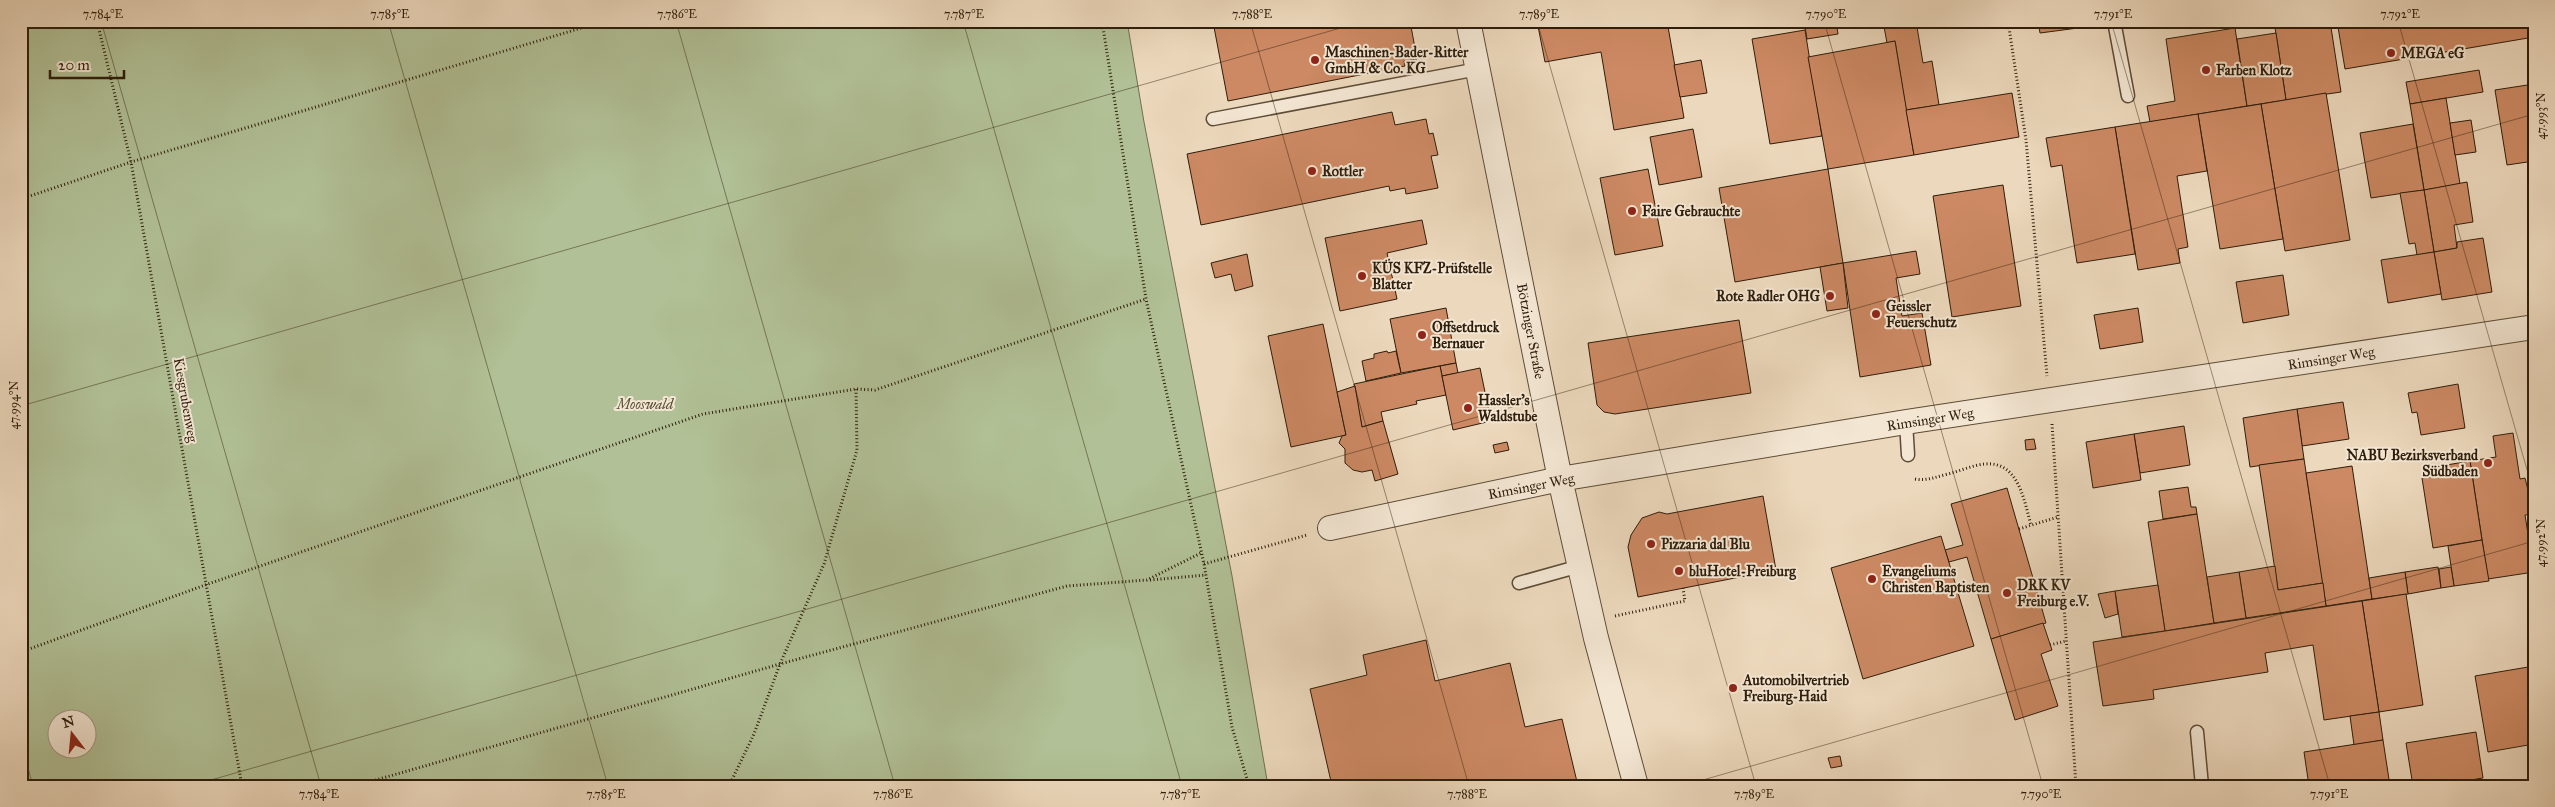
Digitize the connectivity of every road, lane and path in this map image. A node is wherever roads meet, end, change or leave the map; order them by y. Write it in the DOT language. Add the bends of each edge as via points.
graph roads {
  1 [pos="97,21"];
  2 [pos="605,21"];
  3 [pos="1102,21"];
  4 [pos="1468,21"];
  5 [pos="2114,21"];
  6 [pos="1478,70"];
  7 [pos="2128,96"];
  8 [pos="1212,119"];
  9 [pos="131,162"];
  10 [pos="21,199"];
  11 [pos="1146,299"];
  12 [pos="2534,326"];
  13 [pos="856,389"];
  14 [pos="1906,422"];
  15 [pos="1908,455"];
  16 [pos="1560,479"];
  17 [pos="1915,480"];
  18 [pos="2058,517"];
  19 [pos="2031,525"];
  20 [pos="1330,528"];
  21 [pos="2019,529"];
  22 [pos="1201,553"];
  23 [pos="1204,564"];
  24 [pos="1580,566"];
  25 [pos="1206,575"];
  26 [pos="1147,580"];
  27 [pos="1519,583"];
  28 [pos="208,584"];
  29 [pos="1683,588"];
  30 [pos="1592,621"];
  31 [pos="2066,641"];
  32 [pos="2050,645"];
  33 [pos="21,652"];
  34 [pos="780,664"];
  35 [pos="2197,732"];
  36 [pos="242,786"];
  37 [pos="354,786"];
  38 [pos="729,786"];
  39 [pos="1249,786"];
  40 [pos="1636,786"];
  41 [pos="2202,786"];
  1 -- 9 [label="path, Kiesgrubenweg"];
  2 -- 9 [label="path"];
  3 -- 11 [label="path"];
  4 -- 6 [label="street, Bötzinger Straße"];
  5 -- 7 [label="lane"];
  6 -- 8 [label="lane"];
  6 -- 16 [label="street, Bötzinger Straße"];
  9 -- 10 [label="path"];
  9 -- 28 [label="path, Kiesgrubenweg"];
  11 -- 13 [label="path" via="875,390"];
  11 -- 22 [label="path"];
  12 -- 14 [label="street, Rimsinger Weg"];
  13 -- 28 [label="path" via="703,414"];
  13 -- 34 [label="path" via="857,450 824,564"];
  14 -- 15 [label="lane"];
  14 -- 16 [label="street, Rimsinger Weg"];
  16 -- 20 [label="street, Rimsinger Weg"];
  16 -- 24 [label="street, Bötzinger Straße"];
  17 -- 19 [label="path" via="1926,481 1985,464 1998,464 2012,473 2019,485"];
  18 -- 19 [label="path"];
  19 -- 21 [label="path"];
  20 -- 23 [label="path"];
  22 -- 23 [label="path"];
  22 -- 26 [label="path"];
  23 -- 25 [label="path"];
  24 -- 27 [label="lane"];
  24 -- 30 [label="street, Bötzinger Straße"];
  25 -- 26 [label="path"];
  25 -- 39 [label="path" via="1232,727"];
  26 -- 34 [label="path" via="1067,586"];
  28 -- 33 [label="path"];
  28 -- 36 [label="path, Kiesgrubenweg"];
  29 -- 30 [label="path" via="1685,601"];
  30 -- 40 [label="street, Bötzinger Straße"];
  31 -- 32 [label="path"];
  34 -- 37 [label="path"];
  34 -- 38 [label="path" via="754,734"];
  35 -- 41 [label="lane"];
}
